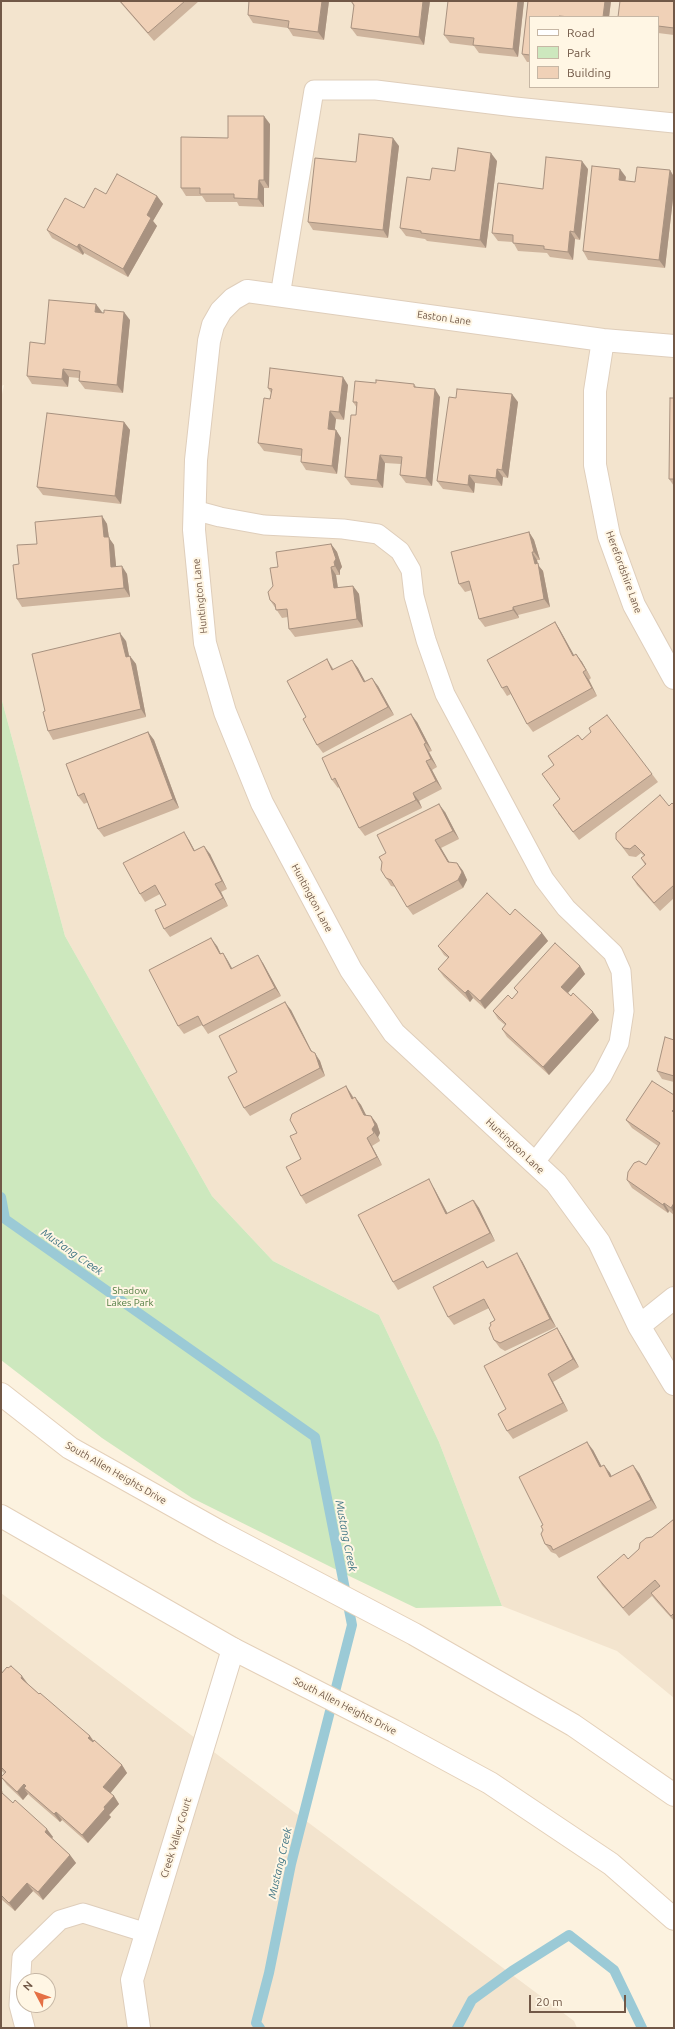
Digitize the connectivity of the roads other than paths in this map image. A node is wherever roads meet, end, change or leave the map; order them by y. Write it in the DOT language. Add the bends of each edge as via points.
graph roads {
  1 [pos="674,123"];
  2 [pos="280,296"];
  3 [pos="221,311"];
  4 [pos="603,340"];
  5 [pos="674,346"];
  6 [pos="194,510"];
  7 [pos="674,678"];
  8 [pos="534,1163"];
  9 [pos="674,1298"];
  10 [pos="639,1326"];
  11 [pos="674,1384"];
  12 [pos="1,1394"];
  13 [pos="1,1516"];
  14 [pos="234,1649"];
  15 [pos="674,1795"];
  16 [pos="674,1919"];
  17 [pos="147,1933"];
  18 [pos="25,2028"];
  19 [pos="139,2028"];
  1 -- 2 [label="lane" via="376,90 314,90"];
  2 -- 3 [label="street, Easton Lane" via="247,291 233,299"];
  2 -- 4 [label="street, Easton Lane"];
  3 -- 6 [label="street, Huntington Lane" via="209,341 196,460"];
  4 -- 5 [label="street, Easton Lane"];
  4 -- 7 [label="street, Herefordshire Lane" via="595,391 595,465 608,529 634,605"];
  6 -- 8 [label="street, Huntington Lane" via="205,643 225,712 262,803 351,970 394,1033"];
  6 -- 8 [label="lane" via="264,525 343,529 378,534 400,552 411,570 414,596 426,640 445,694 544,879 566,908 613,953 621,970 624,1010 619,1043 602,1076"];
  8 -- 10 [label="street, Huntington Lane" via="556,1183 599,1242"];
  9 -- 10 [label="street"];
  10 -- 11 [label="street, Huntington Lane"];
  12 -- 15 [label="street, South Allen Heights Drive" via="70,1448 222,1533 414,1634 573,1726"];
  13 -- 14 [label="street, South Allen Heights Drive"];
  14 -- 16 [label="street, South Allen Heights Drive" via="490,1782 611,1864"];
  14 -- 17 [label="street, Creek Valley Court"];
  17 -- 18 [label="lane" via="82,1913 60,1920 22,1957 19,2005"];
  17 -- 19 [label="street, Creek Valley Court" via="132,1980"];
}
